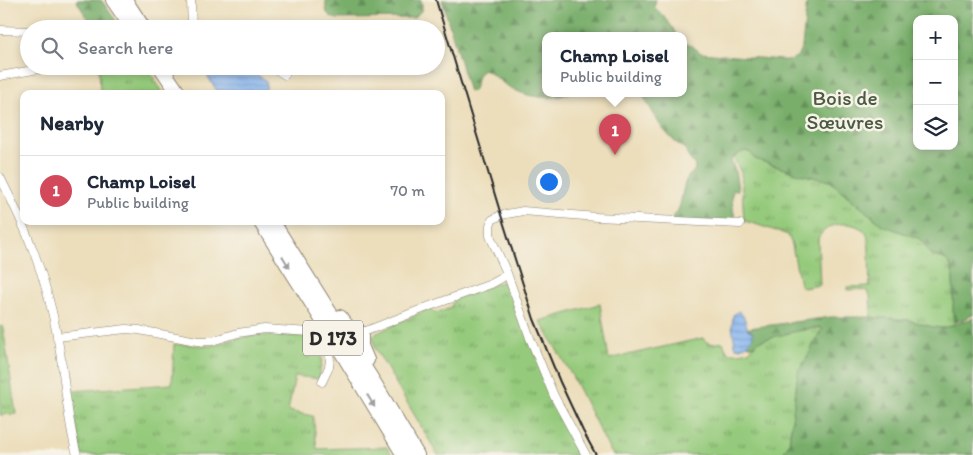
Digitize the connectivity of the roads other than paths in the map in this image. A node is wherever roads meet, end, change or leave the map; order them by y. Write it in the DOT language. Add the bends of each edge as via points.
graph roads {
  1 [pos="113,0"];
  2 [pos="125,0"];
  3 [pos="191,0"];
  4 [pos="127,20"];
  5 [pos="138,20"];
  6 [pos="192,20"];
  7 [pos="0,30"];
  8 [pos="20,30"];
  9 [pos="20,72"];
  10 [pos="166,75"];
  11 [pos="176,75"];
  12 [pos="0,76"];
  13 [pos="176,90"];
  14 [pos="186,90"];
  15 [pos="0,178"];
  16 [pos="20,219"];
  17 [pos="740,224"];
  18 [pos="23,225"];
  19 [pos="263,225"];
  20 [pos="275,225"];
  21 [pos="304,271"];
  22 [pos="507,273"];
  23 [pos="361,333"];
  24 [pos="58,337"];
  25 [pos="322,382"];
  26 [pos="376,386"];
  27 [pos="76,455"];
  28 [pos="404,455"];
  29 [pos="417,455"];
  30 [pos="586,455"];
  1 -- 4 [label="highway"];
  2 -- 5 [label="highway"];
  3 -- 6 [label="street"];
  7 -- 8 [label="street"];
  9 -- 12 [label="street"];
  10 -- 13 [label="highway"];
  11 -- 14 [label="highway"];
  15 -- 16 [label="street"];
  17 -- 22 [label="street" via="523,212 500,215 491,222 490,236"];
  18 -- 24 [label="street" via="50,301"];
  19 -- 28 [label="highway, D 173, one-way"];
  20 -- 21 [label="highway, D 173"];
  21 -- 23 [label="highway" via="314,276 345,324"];
  21 -- 26 [label="highway, D 173"];
  22 -- 23 [label="street" via="498,282"];
  22 -- 30 [label="street" via="554,396"];
  23 -- 26 [label="highway" via="361,346"];
  24 -- 25 [label="street" via="126,329 205,341 264,329 310,332 320,337 330,360"];
  24 -- 27 [label="street"];
  26 -- 29 [label="highway, D 173"];
}
